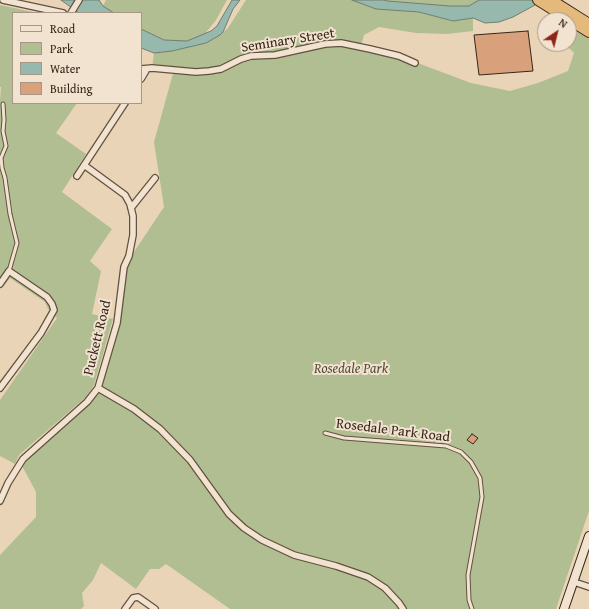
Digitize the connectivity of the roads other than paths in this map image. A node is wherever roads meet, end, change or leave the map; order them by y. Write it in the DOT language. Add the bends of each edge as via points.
graph roads {
  1 [pos="3,0"];
  2 [pos="79,0"];
  3 [pos="538,0"];
  4 [pos="553,4"];
  5 [pos="72,11"];
  6 [pos="58,12"];
  7 [pos="589,24"];
  8 [pos="589,32"];
  9 [pos="415,62"];
  10 [pos="144,69"];
  11 [pos="3,104"];
  12 [pos="124,104"];
  13 [pos="84,165"];
  14 [pos="77,176"];
  15 [pos="155,178"];
  16 [pos="131,208"];
  17 [pos="9,271"];
  18 [pos="0,284"];
  19 [pos="0,388"];
  20 [pos="98,388"];
  21 [pos="325,433"];
  22 [pos="0,501"];
  23 [pos="589,536"];
  24 [pos="574,582"];
  25 [pos="589,587"];
  26 [pos="125,609"];
  27 [pos="155,609"];
  28 [pos="403,609"];
  29 [pos="472,609"];
  30 [pos="564,609"];
  1 -- 6 [label="street"];
  2 -- 5 [label="street"];
  3 -- 4 [label="highway"];
  4 -- 7 [label="highway"];
  4 -- 8 [label="highway"];
  9 -- 10 [label="street, Seminary Street" via="370,49 325,44 296,52 251,56 221,69 209,71"];
  11 -- 17 [label="lane" via="6,146 1,158 2,168 17,243"];
  12 -- 13 [label="street"];
  13 -- 14 [label="street"];
  13 -- 16 [label="street, Puckett Road" via="125,195"];
  15 -- 16 [label="street"];
  16 -- 20 [label="street, Puckett Road" via="134,235 124,267 117,323"];
  17 -- 18 [label="street"];
  17 -- 19 [label="street" via="48,297 54,310 41,333"];
  20 -- 22 [label="street, Puckett Road" via="87,402 23,459"];
  20 -- 28 [label="street" via="134,409 160,429 190,460 229,514 244,528 262,540 294,555 368,577 385,588"];
  21 -- 29 [label="lane, Rosedale Park Road" via="344,438 446,446 461,452 471,462 480,478 482,497 468,575"];
  23 -- 24 [label="main road"];
  24 -- 25 [label="street"];
  24 -- 30 [label="main road"];
  26 -- 27 [label="street" via="133,598 138,597"];
}
